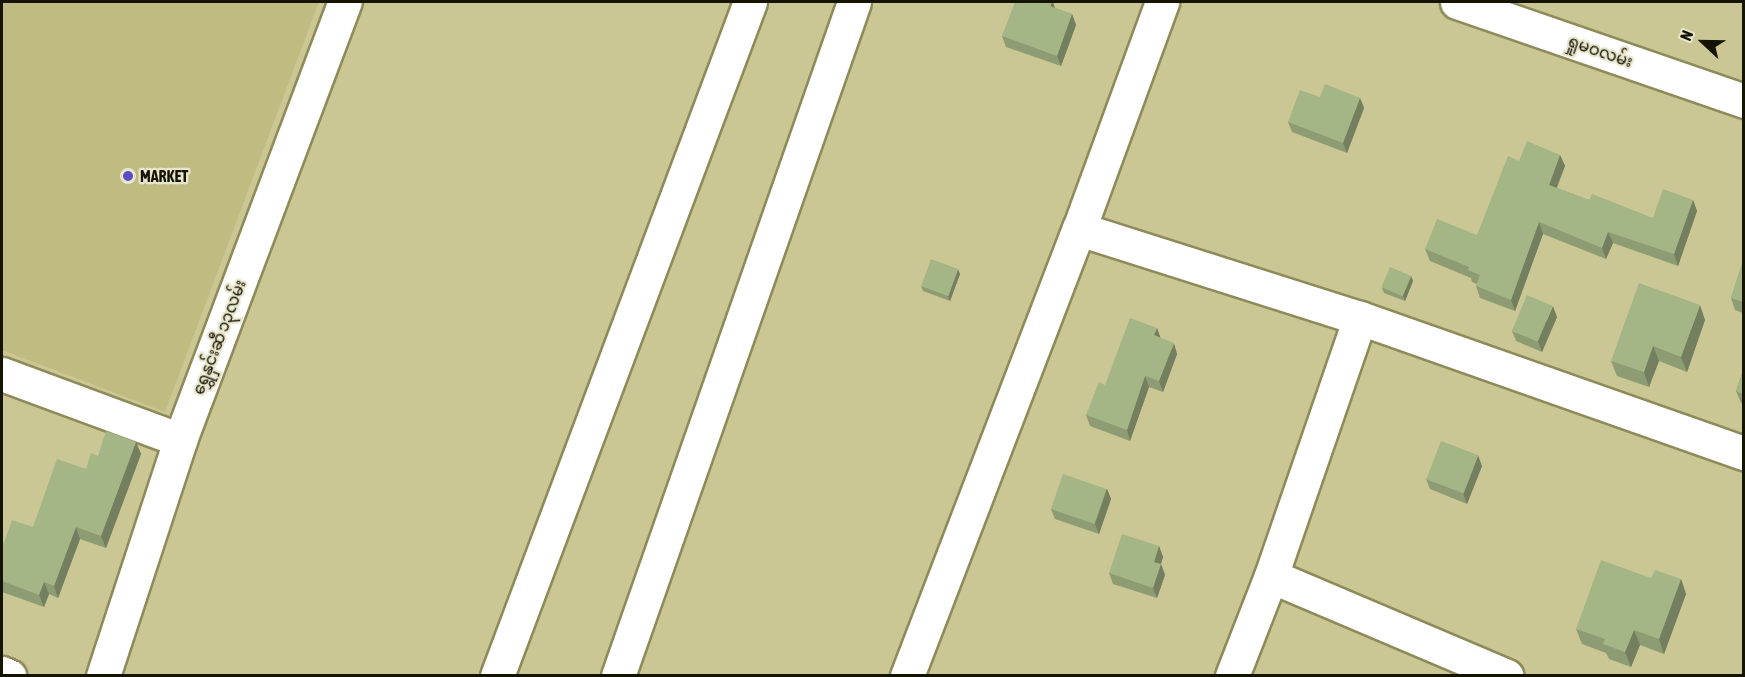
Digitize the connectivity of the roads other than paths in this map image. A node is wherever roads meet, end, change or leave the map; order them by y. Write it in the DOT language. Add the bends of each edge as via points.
graph roads {
  1 [pos="345,2"];
  2 [pos="750,2"];
  3 [pos="854,2"];
  4 [pos="1162,2"];
  5 [pos="1457,2"];
  6 [pos="1743,101"];
  7 [pos="1079,229"];
  8 [pos="1360,318"];
  9 [pos="2,375"];
  10 [pos="180,440"];
  11 [pos="1743,453"];
  12 [pos="1270,576"];
  13 [pos="2,673"];
  14 [pos="9,675"];
  15 [pos="104,675"];
  16 [pos="497,675"];
  17 [pos="618,675"];
  18 [pos="907,675"];
  19 [pos="1232,675"];
  20 [pos="1507,675"];
  1 -- 10 [label="street, ရွှေနှင်းဆီ ၁၃လမ်း"];
  2 -- 16 [label="street"];
  3 -- 17 [label="street"];
  4 -- 7 [label="street"];
  5 -- 6 [label="street, ရှုမဝလမ်း"];
  7 -- 8 [label="street"];
  7 -- 18 [label="street"];
  8 -- 11 [label="street"];
  8 -- 12 [label="street"];
  9 -- 10 [label="street"];
  10 -- 15 [label="street, ရွှေနှင်းဆီ ၁၃လမ်း"];
  12 -- 19 [label="street"];
  12 -- 20 [label="street"];
  13 -- 14 [label="street"];
}
